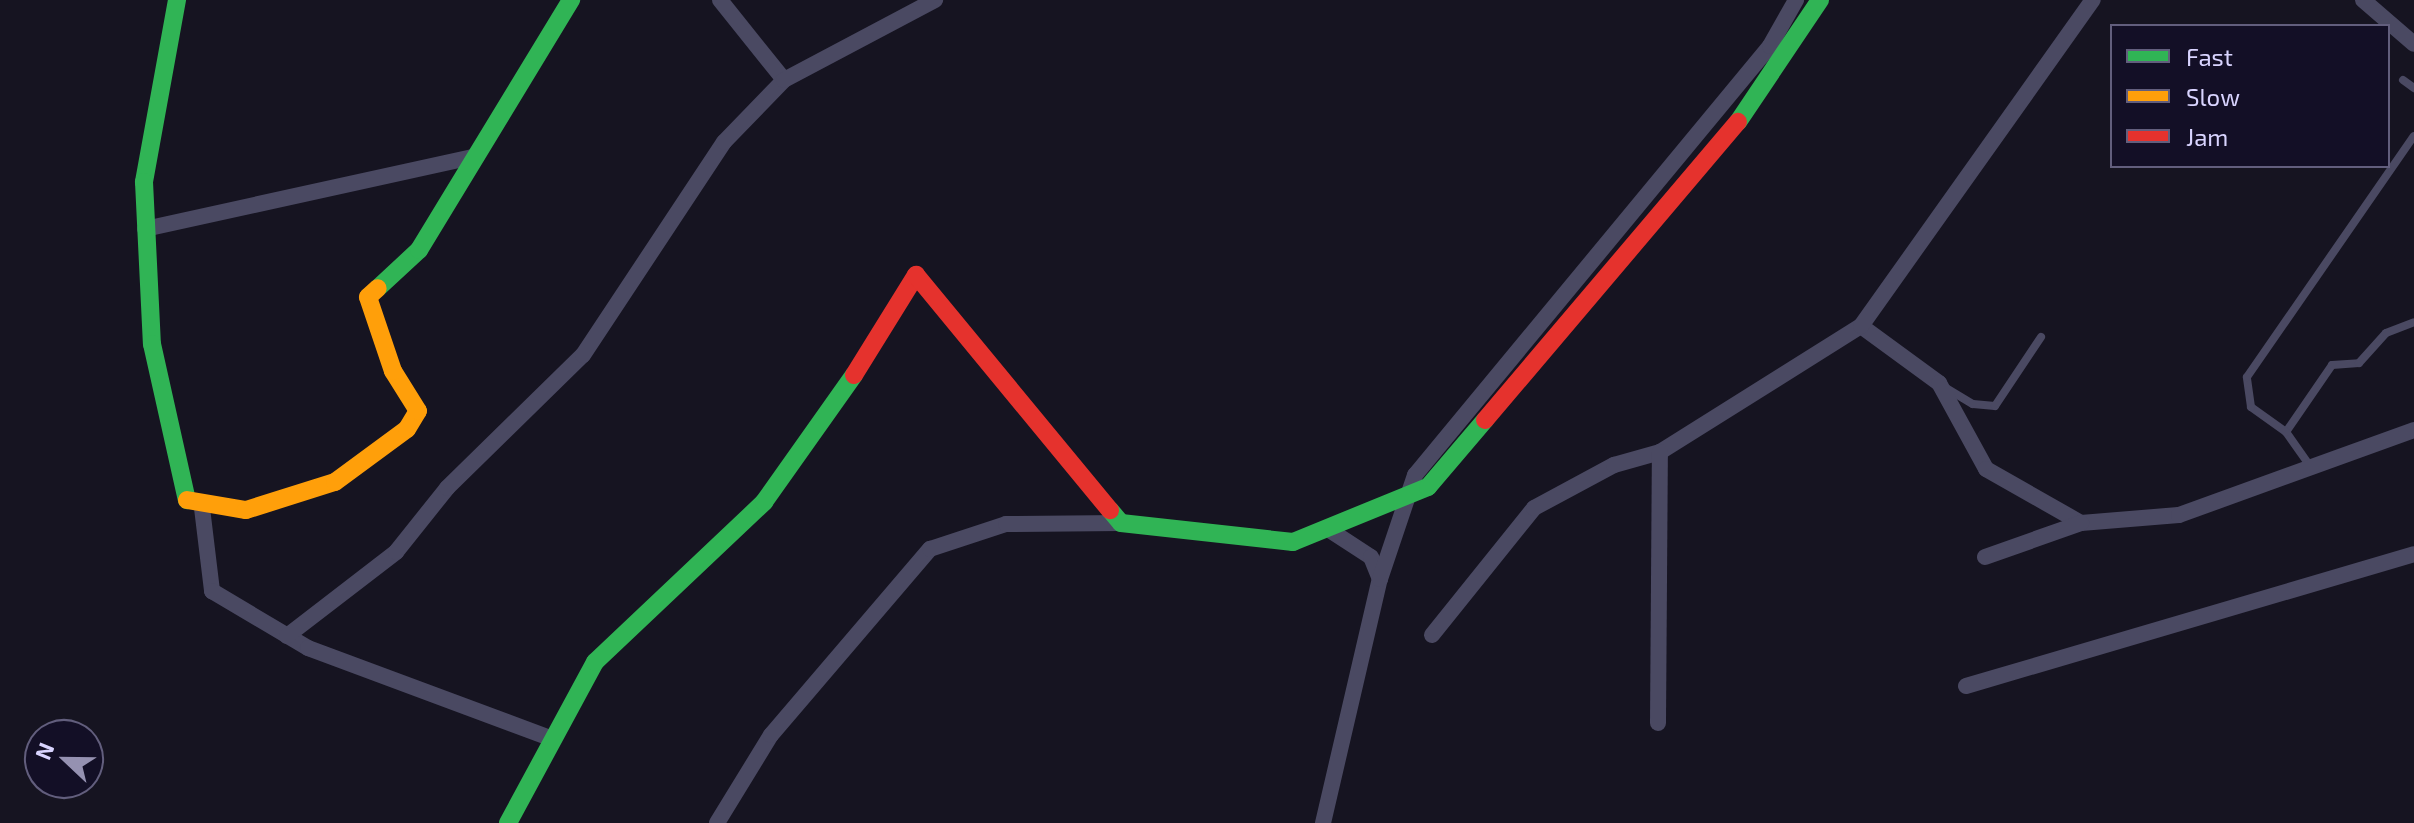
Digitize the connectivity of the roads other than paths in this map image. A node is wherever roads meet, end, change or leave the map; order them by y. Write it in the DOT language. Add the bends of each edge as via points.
graph roads {
  1 [pos="177,0"];
  2 [pos="571,0"];
  3 [pos="720,0"];
  4 [pos="935,0"];
  5 [pos="1796,0"];
  6 [pos="1820,0"];
  7 [pos="2093,0"];
  8 [pos="2363,0"];
  9 [pos="2413,41"];
  10 [pos="784,80"];
  11 [pos="2403,80"];
  12 [pos="2414,88"];
  13 [pos="2414,136"];
  14 [pos="477,156"];
  15 [pos="145,229"];
  16 [pos="2414,322"];
  17 [pos="1861,326"];
  18 [pos="2041,337"];
  19 [pos="1939,383"];
  20 [pos="2414,430"];
  21 [pos="2286,432"];
  22 [pos="1660,452"];
  23 [pos="2310,466"];
  24 [pos="1410,498"];
  25 [pos="202,508"];
  26 [pos="1121,523"];
  27 [pos="2081,523"];
  28 [pos="1328,529"];
  29 [pos="2414,554"];
  30 [pos="1985,557"];
  31 [pos="1380,579"];
  32 [pos="1432,635"];
  33 [pos="287,636"];
  34 [pos="1966,686"];
  35 [pos="1658,723"];
  36 [pos="553,739"];
  37 [pos="508,823"];
  38 [pos="717,823"];
  39 [pos="1323,823"];
  1 -- 15 [label="street" via="154,108"];
  2 -- 14 [label="street"];
  3 -- 10 [label="street"];
  4 -- 10 [label="street"];
  5 -- 24 [label="street" via="1770,46 1415,475"];
  6 -- 24 [label="street" via="1757,99 1484,428"];
  7 -- 17 [label="street"];
  8 -- 9 [label="street"];
  10 -- 33 [label="street" via="724,142 583,355 447,488 396,552"];
  11 -- 12 [label="lane"];
  13 -- 21 [label="lane" via="2247,377 2251,407"];
  14 -- 15 [label="street"];
  14 -- 25 [label="street" via="419,250 368,297 378,337 418,411 407,429 335,482 246,510"];
  15 -- 25 [label="street" via="168,434 186,500"];
  16 -- 21 [label="lane" via="2386,333 2359,363 2332,365"];
  17 -- 19 [label="street"];
  17 -- 22 [label="street"];
  18 -- 19 [label="lane" via="1995,406 1973,404"];
  19 -- 27 [label="street" via="1986,469"];
  20 -- 23 [label="street"];
  21 -- 23 [label="lane"];
  22 -- 32 [label="street" via="1614,465 1534,508"];
  22 -- 35 [label="street"];
  23 -- 27 [label="street" via="2179,515"];
  24 -- 28 [label="street"];
  24 -- 31 [label="street"];
  25 -- 33 [label="street" via="212,591"];
  26 -- 28 [label="street" via="1246,541 1293,542"];
  26 -- 36 [label="street" via="916,275 813,443 764,502 595,662"];
  26 -- 38 [label="street" via="1006,524 930,549 771,735"];
  27 -- 30 [label="street"];
  28 -- 31 [label="street" via="1371,557"];
  29 -- 34 [label="street"];
  31 -- 39 [label="street"];
  33 -- 36 [label="street"];
  36 -- 37 [label="street"];
}
